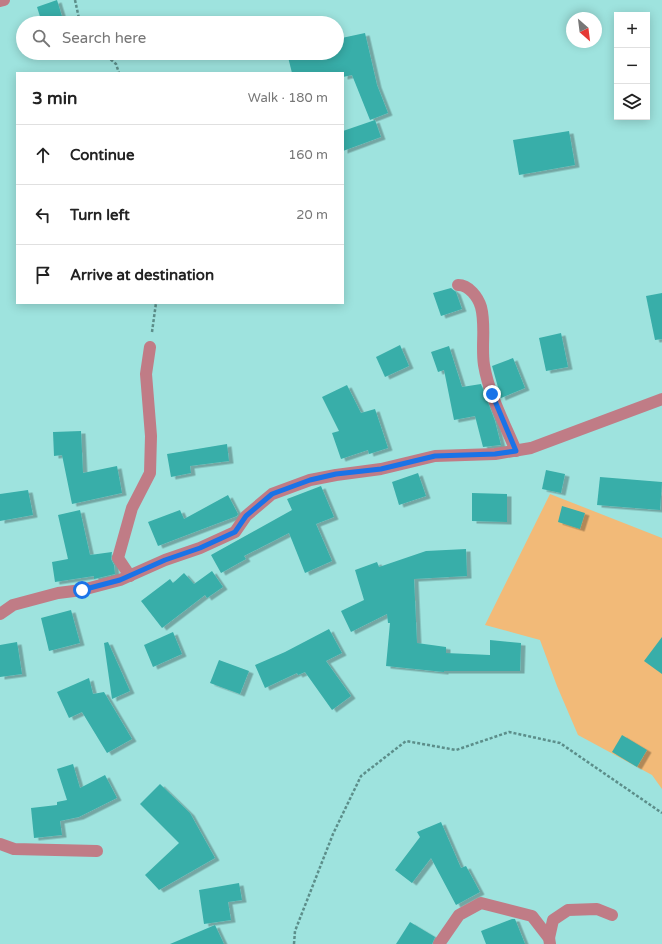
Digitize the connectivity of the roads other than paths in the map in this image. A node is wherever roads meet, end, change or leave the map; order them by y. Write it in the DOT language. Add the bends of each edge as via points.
graph roads {
  1 [pos="4,0"];
  2 [pos="0,1"];
  3 [pos="458,285"];
  4 [pos="150,347"];
  5 [pos="662,399"];
  6 [pos="516,451"];
  7 [pos="130,576"];
  8 [pos="0,614"];
  9 [pos="0,844"];
  10 [pos="97,852"];
  11 [pos="612,915"];
  12 [pos="549,941"];
  13 [pos="439,944"];
  1 -- 2 [label="street"];
  3 -- 6 [label="street" via="464,285 474,293 481,306 484,367 492,394"];
  4 -- 7 [label="street" via="146,374 152,436 150,473 132,508 118,558"];
  5 -- 6 [label="street" via="531,448"];
  6 -- 7 [label="street" via="435,456 381,469 310,480 272,494 246,516 235,532"];
  7 -- 8 [label="street" via="90,588 12,605"];
  9 -- 10 [label="street" via="14,849"];
  11 -- 12 [label="street" via="597,909 568,910 553,920"];
  12 -- 13 [label="street" via="532,916 481,903 459,915"];
}
